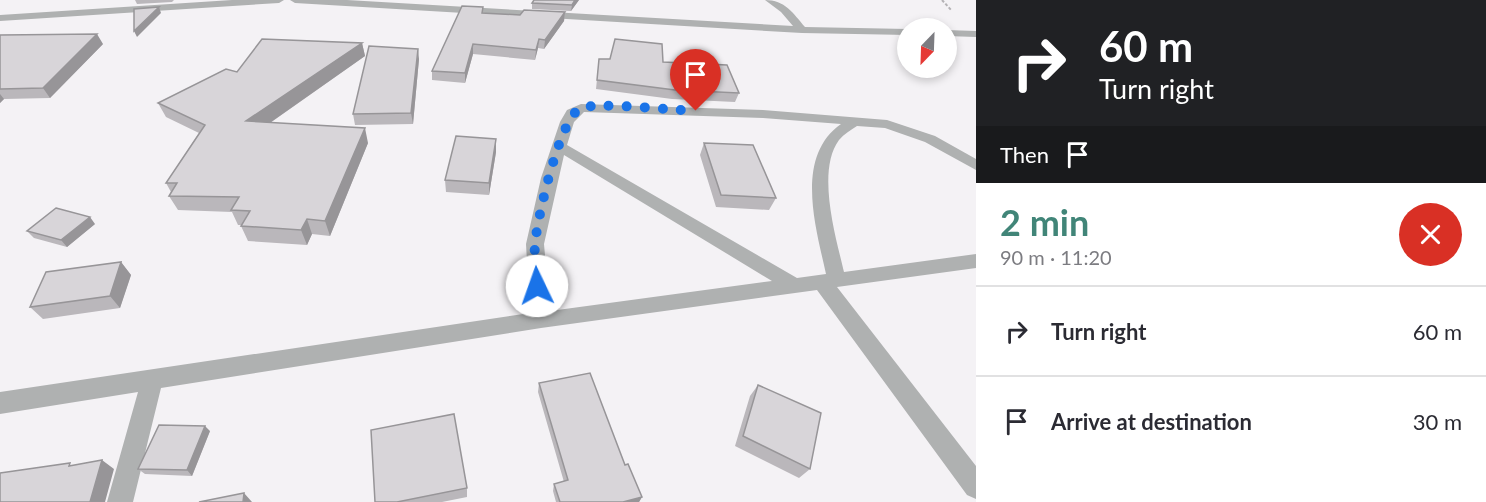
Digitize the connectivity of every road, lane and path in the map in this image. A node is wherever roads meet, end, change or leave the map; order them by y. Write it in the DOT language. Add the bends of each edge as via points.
graph roads {
  1 [pos="279,0"];
  2 [pos="295,0"];
  3 [pos="770,0"];
  4 [pos="208,3"];
  5 [pos="0,18"];
  6 [pos="802,30"];
  7 [pos="897,32"];
  8 [pos="957,33"];
  9 [pos="976,34"];
  10 [pos="855,120"];
  11 [pos="559,146"];
  12 [pos="976,165"];
  13 [pos="976,261"];
  14 [pos="829,281"];
  15 [pos="795,286"];
  16 [pos="541,320"];
  17 [pos="152,381"];
  18 [pos="0,403"];
  19 [pos="976,486"];
  20 [pos="120,502"];
  1 -- 4 [label="street"];
  2 -- 6 [label="street"];
  3 -- 6 [label="street"];
  4 -- 5 [label="street"];
  6 -- 7 [label="street"];
  8 -- 9 [label="street"];
  10 -- 11 [label="street" via="591,106 572,113"];
  10 -- 12 [label="street" via="910,130"];
  10 -- 14 [label="street" via="833,138 822,164"];
  11 -- 15 [label="street"];
  11 -- 16 [label="street" via="535,244"];
  13 -- 14 [label="street"];
  14 -- 15 [label="street"];
  14 -- 19 [label="street"];
  15 -- 16 [label="street"];
  16 -- 17 [label="street"];
  17 -- 18 [label="street"];
  17 -- 20 [label="street"];
}
